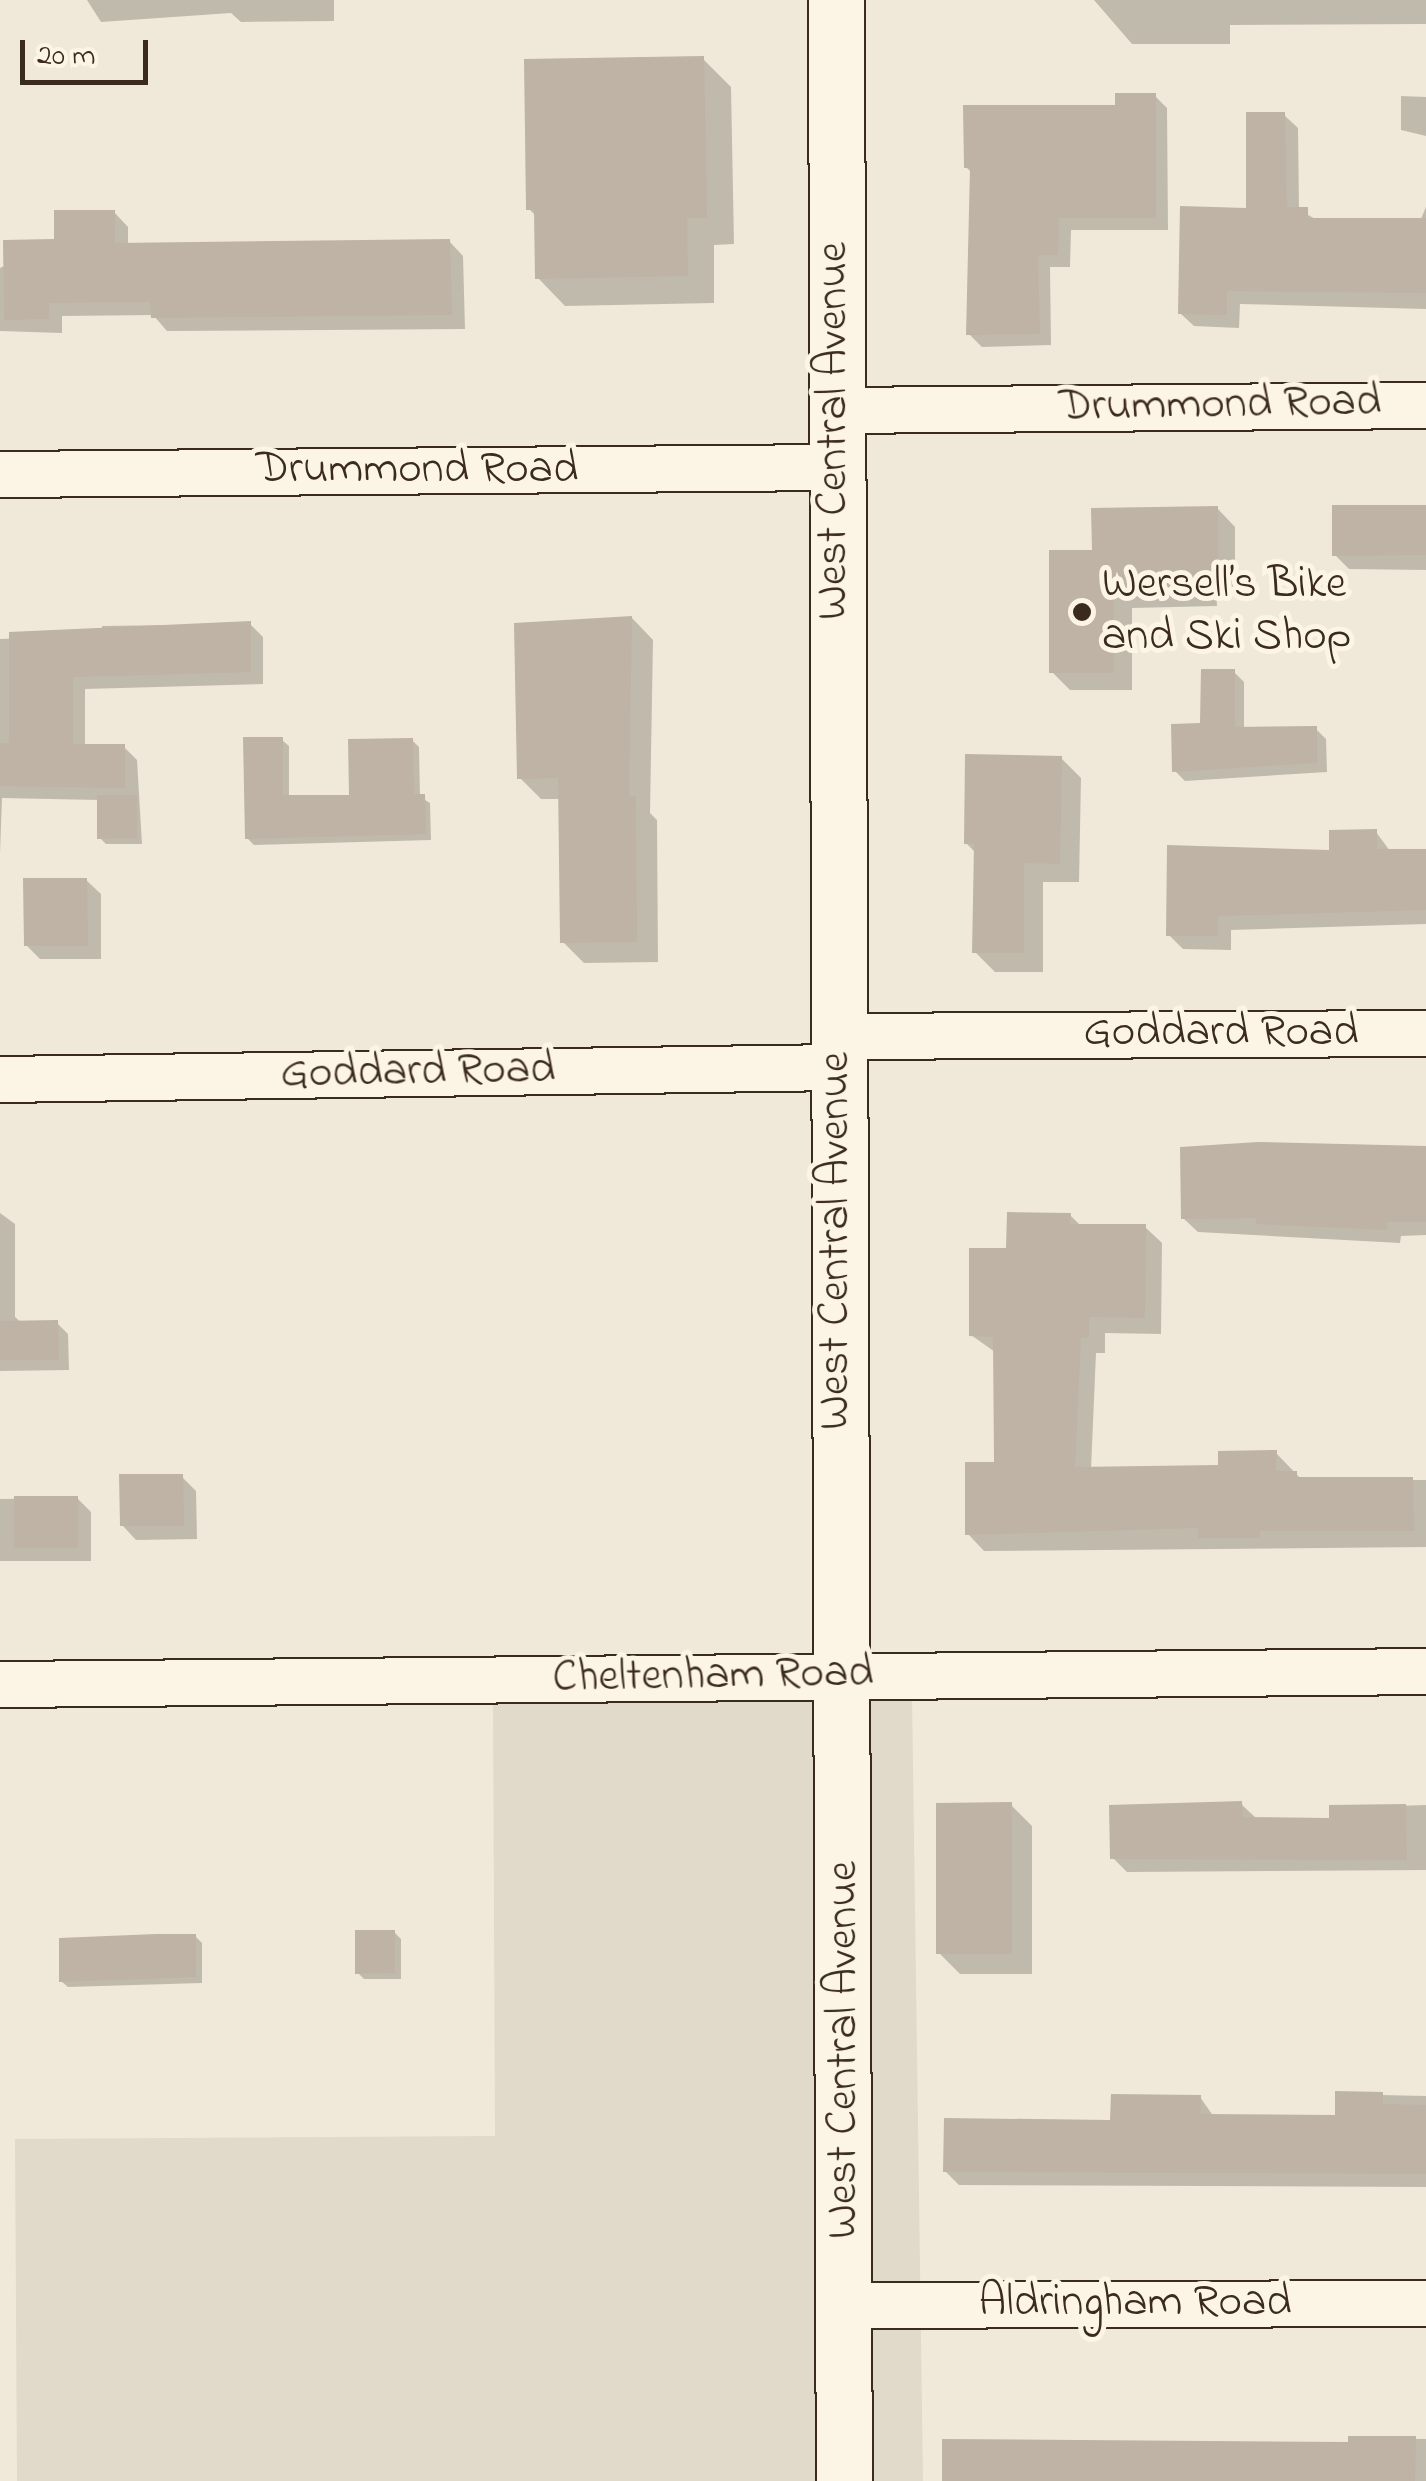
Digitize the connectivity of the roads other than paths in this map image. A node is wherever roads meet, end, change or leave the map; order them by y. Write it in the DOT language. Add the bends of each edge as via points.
graph roads {
  1 [pos="836,0"];
  2 [pos="1426,404"];
  3 [pos="834,410"];
  4 [pos="834,467"];
  5 [pos="0,474"];
  6 [pos="1426,1033"];
  7 [pos="836,1052"];
  8 [pos="0,1079"];
  9 [pos="1426,1671"];
  10 [pos="837,1674"];
  11 [pos="0,1684"];
  12 [pos="1426,2303"];
  13 [pos="844,2305"];
  14 [pos="844,2481"];
  1 -- 3 [label="main road, West Central Avenue"];
  2 -- 3 [label="street, Drummond Road"];
  3 -- 4 [label="main road, West Central Avenue"];
  4 -- 5 [label="street, Drummond Road"];
  4 -- 7 [label="main road, West Central Avenue"];
  6 -- 7 [label="street, Goddard Road"];
  7 -- 8 [label="street, Goddard Road"];
  7 -- 10 [label="main road, West Central Avenue"];
  9 -- 10 [label="street, Cheltenham Road"];
  10 -- 11 [label="street, Cheltenham Road"];
  10 -- 13 [label="main road, West Central Avenue" via="844,1755"];
  12 -- 13 [label="street, Aldringham Road"];
  13 -- 14 [label="main road, West Central Avenue"];
}
